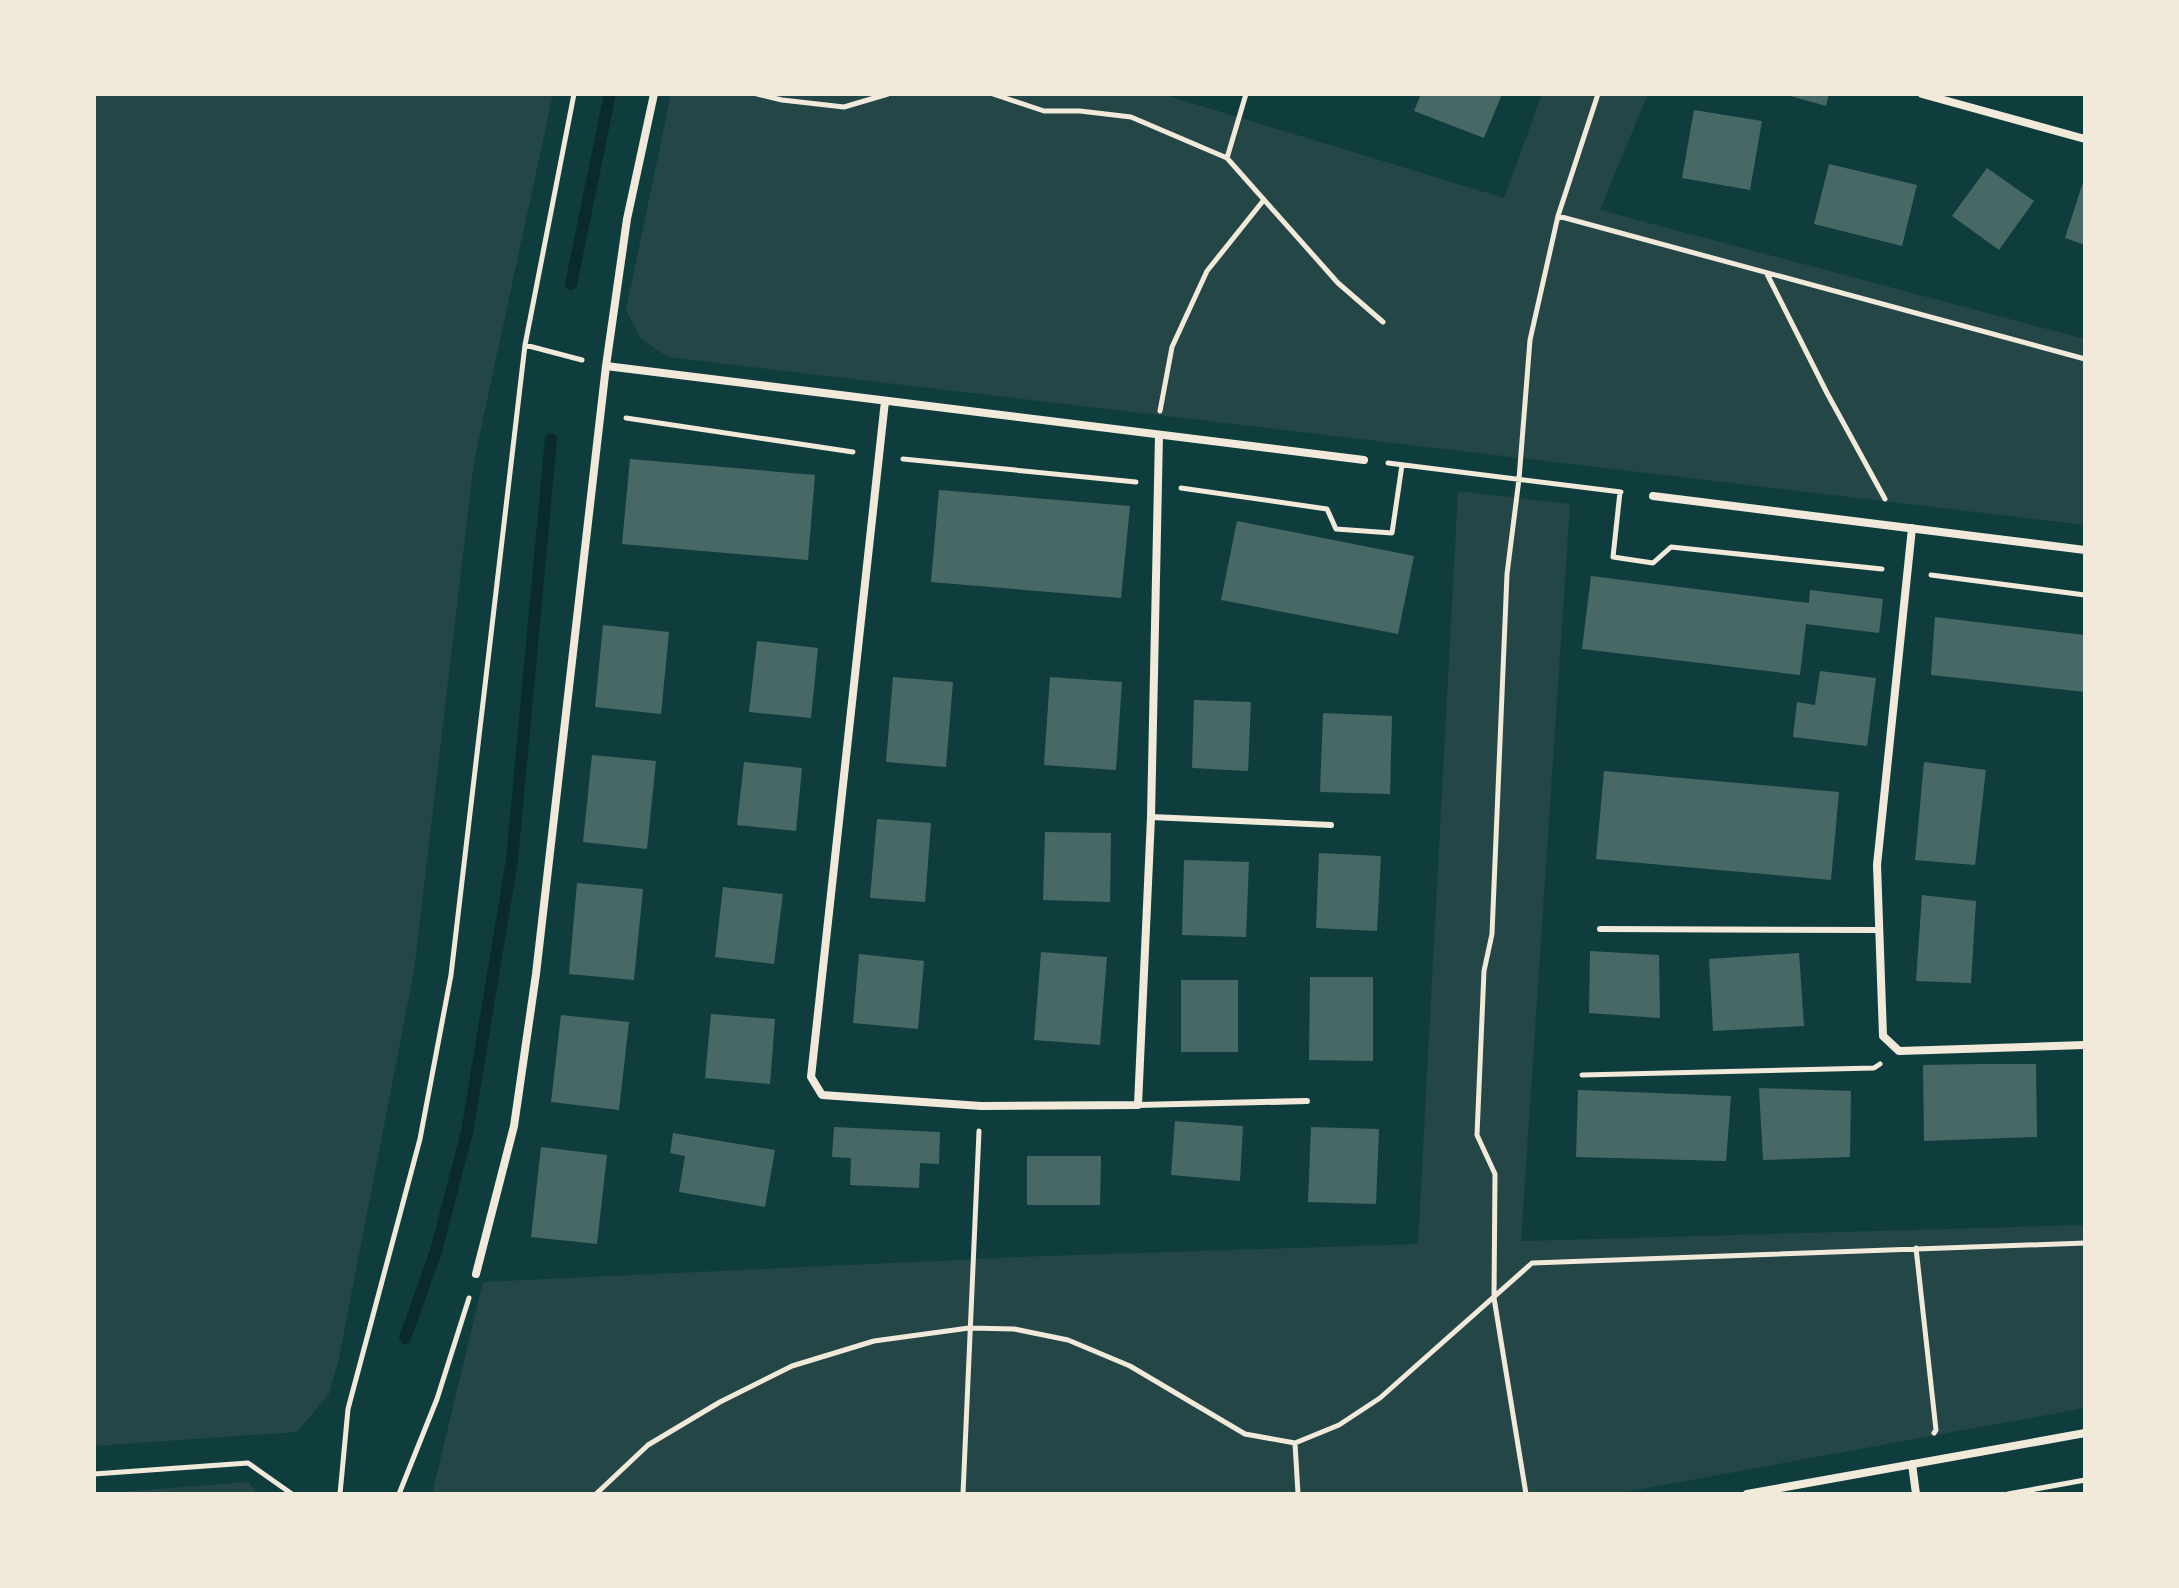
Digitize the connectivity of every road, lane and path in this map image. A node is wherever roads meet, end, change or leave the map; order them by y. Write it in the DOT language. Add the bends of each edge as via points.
graph roads {
  1 [pos="574,94"];
  2 [pos="654,94"];
  3 [pos="757,94"];
  4 [pos="888,94"];
  5 [pos="993,94"];
  6 [pos="1246,94"];
  7 [pos="1598,94"];
  8 [pos="1922,94"];
  9 [pos="2085,139"];
  10 [pos="1227,158"];
  11 [pos="1263,201"];
  12 [pos="1558,216"];
  13 [pos="1766,273"];
  14 [pos="1383,322"];
  15 [pos="525,345"];
  16 [pos="2085,359"];
  17 [pos="606,366"];
  18 [pos="885,401"];
  19 [pos="601,414"];
  20 [pos="1159,435"];
  21 [pos="879,456"];
  22 [pos="1364,460"];
  23 [pos="1402,465"];
  24 [pos="1519,479"];
  25 [pos="1158,484"];
  26 [pos="1620,492"];
  27 [pos="1653,496"];
  28 [pos="1912,528"];
  29 [pos="2085,550"];
  30 [pos="1907,572"];
  31 [pos="2085,595"];
  32 [pos="1151,817"];
  33 [pos="1331,825"];
  34 [pos="1600,929"];
  35 [pos="1878,930"];
  36 [pos="2085,1045"];
  37 [pos="1899,1051"];
  38 [pos="1582,1075"];
  39 [pos="1307,1101"];
  40 [pos="1138,1105"];
  41 [pos="981,1106"];
  42 [pos="2085,1243"];
  43 [pos="1916,1248"];
  44 [pos="476,1274"];
  45 [pos="1494,1298"];
  46 [pos="969,1328"];
  47 [pos="2085,1433"];
  48 [pos="1295,1443"];
  49 [pos="1912,1464"];
  50 [pos="94,1474"];
  51 [pos="2085,1480"];
  52 [pos="292,1494"];
  53 [pos="340,1494"];
  54 [pos="399,1494"];
  55 [pos="596,1494"];
  56 [pos="963,1494"];
  57 [pos="1298,1494"];
  58 [pos="1526,1494"];
  59 [pos="1747,1494"];
  60 [pos="1916,1494"];
  61 [pos="2008,1494"];
  1 -- 15 [label="path"];
  2 -- 17 [label="street" via="627,219"];
  3 -- 4 [label="path" via="844,107"];
  5 -- 10 [label="path" via="1044,111 1131,117"];
  6 -- 10 [label="path"];
  7 -- 12 [label="path"];
  8 -- 9 [label="street"];
  10 -- 11 [label="path"];
  11 -- 14 [label="path" via="1338,283"];
  11 -- 20 [label="path" via="1207,271 1172,347"];
  12 -- 13 [label="path"];
  12 -- 24 [label="path" via="1530,340"];
  13 -- 16 [label="path"];
  13 -- 28 [label="path" via="1884,498"];
  15 -- 17 [label="path"];
  15 -- 53 [label="path" via="451,975 420,1139 348,1409"];
  17 -- 18 [label="street"];
  17 -- 19 [label="street"];
  18 -- 20 [label="street"];
  18 -- 21 [label="street"];
  19 -- 21 [label="path"];
  19 -- 44 [label="street" via="534,989 514,1126"];
  20 -- 22 [label="street"];
  20 -- 25 [label="street"];
  21 -- 25 [label="path"];
  21 -- 41 [label="street" via="811,1077 822,1095"];
  22 -- 23 [label="path"];
  23 -- 24 [label="path"];
  23 -- 25 [label="path" via="1392,533 1336,529 1327,509"];
  24 -- 26 [label="path"];
  24 -- 45 [label="path" via="1507,574 1492,934 1484,971 1477,1135 1495,1174"];
  25 -- 32 [label="street"];
  26 -- 27 [label="path"];
  26 -- 30 [label="path" via="1613,557 1653,563 1671,547"];
  27 -- 28 [label="street"];
  28 -- 29 [label="street"];
  28 -- 30 [label="street"];
  30 -- 31 [label="path"];
  30 -- 35 [label="street" via="1877,865"];
  32 -- 33 [label="lane"];
  32 -- 40 [label="street"];
  34 -- 35 [label="lane"];
  35 -- 37 [label="street" via="1883,1036"];
  36 -- 37 [label="street"];
  37 -- 38 [label="path" via="1874,1068"];
  39 -- 40 [label="lane"];
  40 -- 41 [label="street"];
  41 -- 46 [label="path"];
  42 -- 43 [label="path"];
  43 -- 45 [label="path" via="1532,1263"];
  43 -- 49 [label="path" via="1936,1430"];
  44 -- 54 [label="path" via="437,1399"];
  45 -- 48 [label="path" via="1380,1398 1339,1425"];
  45 -- 58 [label="path"];
  46 -- 48 [label="path" via="1014,1329 1068,1340 1130,1366 1245,1434"];
  46 -- 55 [label="path" via="874,1341 792,1366 648,1445"];
  46 -- 56 [label="path"];
  47 -- 49 [label="street"];
  48 -- 57 [label="path"];
  49 -- 59 [label="street"];
  49 -- 60 [label="street"];
  50 -- 52 [label="path" via="248,1463"];
  51 -- 61 [label="path"];
}
